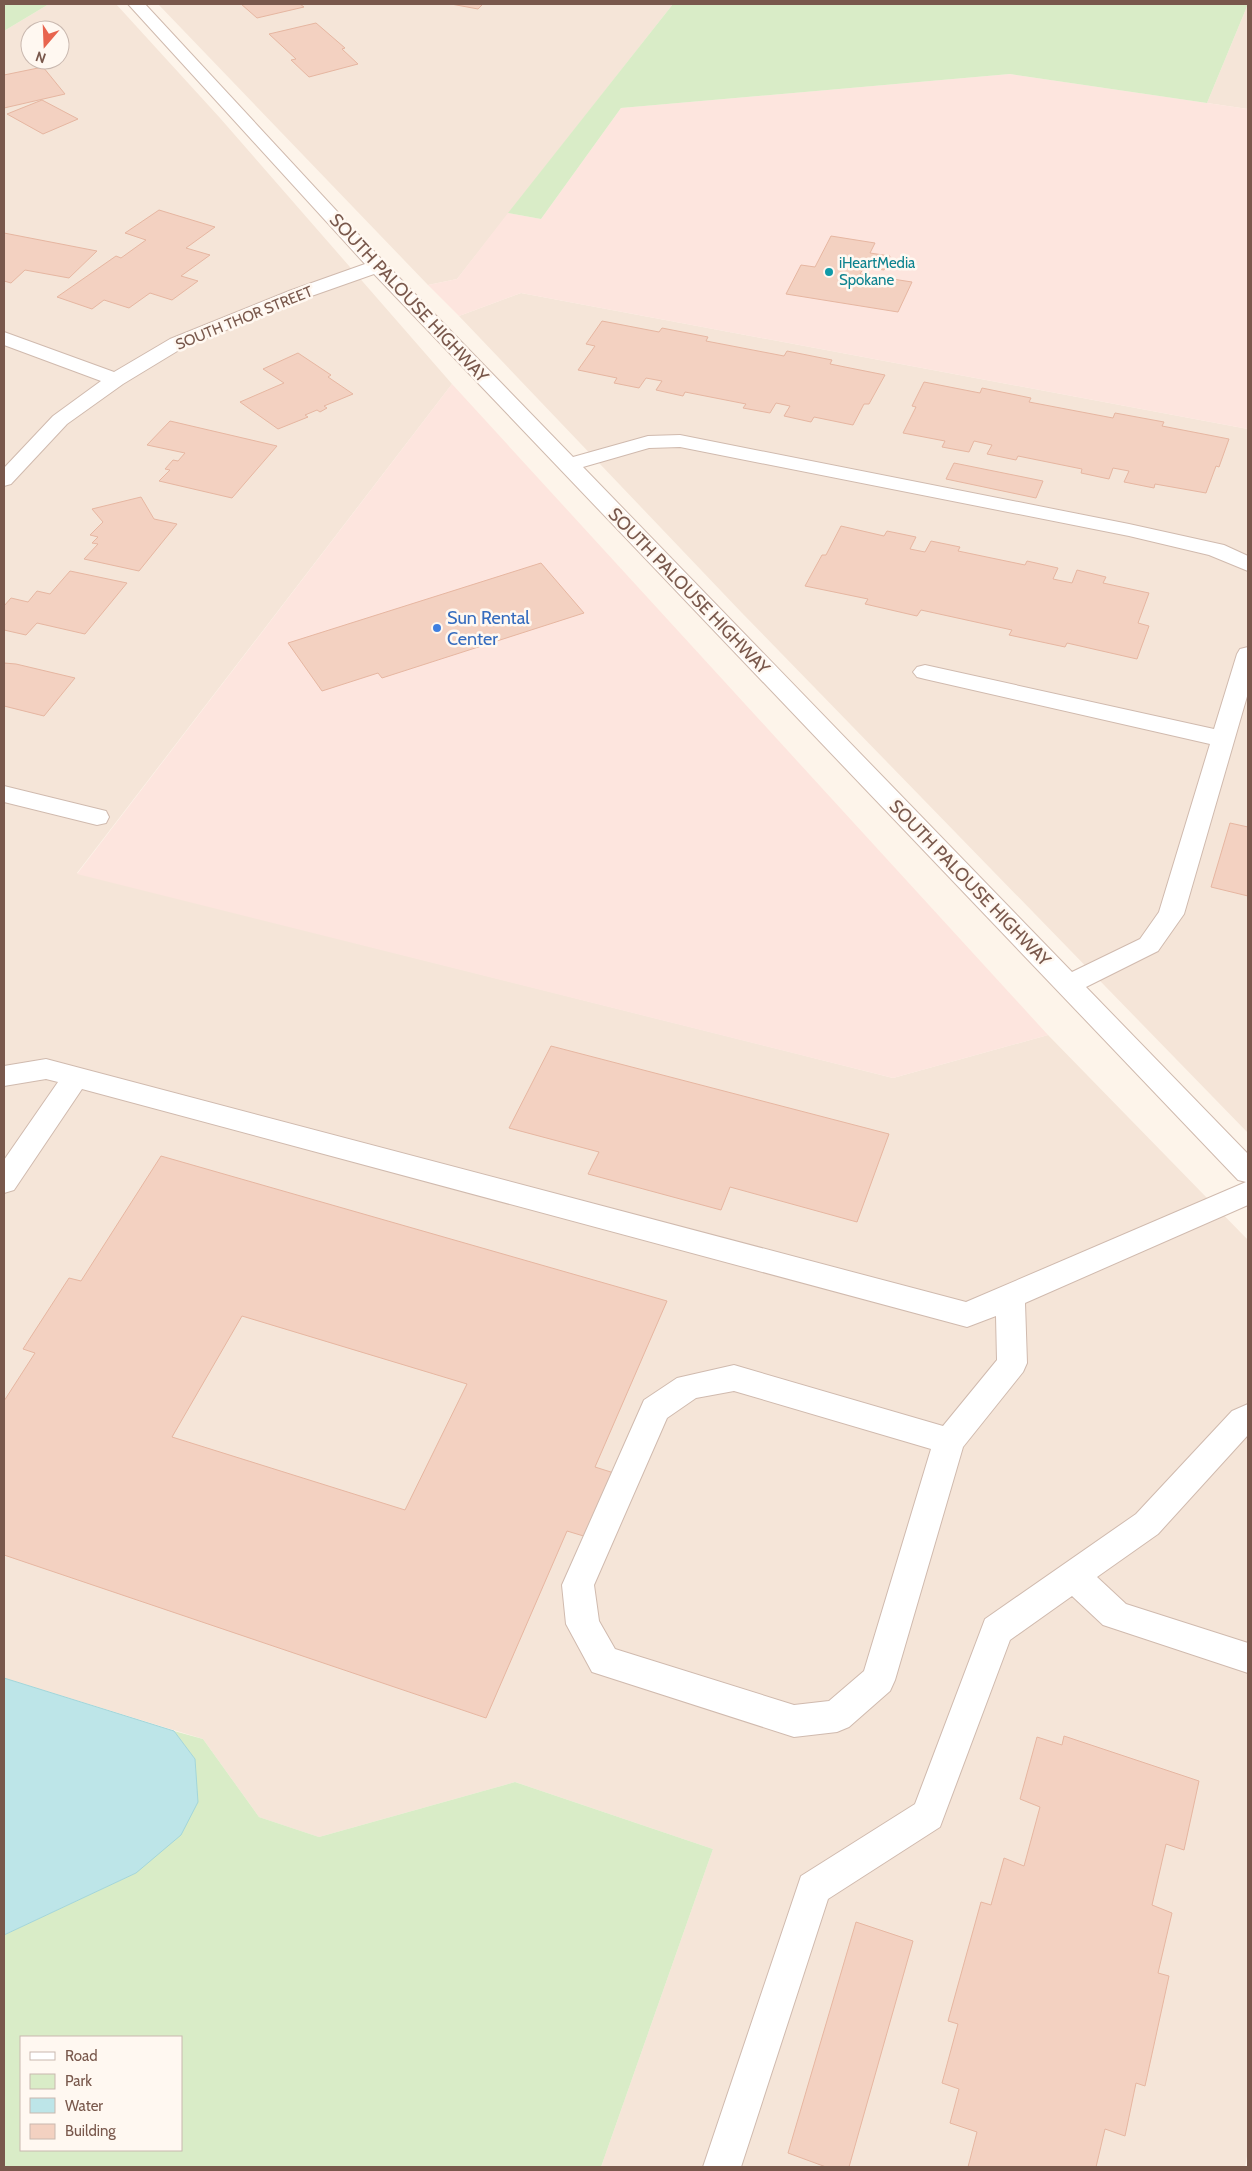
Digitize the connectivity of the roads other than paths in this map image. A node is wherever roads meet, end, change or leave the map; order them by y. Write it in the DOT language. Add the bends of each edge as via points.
graph roads {
  1 [pos="136,4"];
  2 [pos="377,266"];
  3 [pos="4,338"];
  4 [pos="116,380"];
  5 [pos="568,464"];
  6 [pos="4,480"];
  7 [pos="1248,564"];
  8 [pos="1248,654"];
  9 [pos="926,672"];
  10 [pos="1223,739"];
  11 [pos="4,794"];
  12 [pos="97,817"];
  13 [pos="1068,985"];
  14 [pos="4,1076"];
  15 [pos="76,1077"];
  16 [pos="1248,1172"];
  17 [pos="4,1182"];
  18 [pos="1248,1192"];
  19 [pos="1010,1296"];
  20 [pos="1248,1417"];
  21 [pos="949,1441"];
  22 [pos="1073,1576"];
  23 [pos="1248,1658"];
  24 [pos="722,2167"];
  1 -- 2 [label="street, SOUTH PALOUSE HIGHWAY"];
  2 -- 4 [label="street, SOUTH THOR STREET" via="177,343"];
  2 -- 5 [label="street, SOUTH PALOUSE HIGHWAY"];
  3 -- 4 [label="street"];
  4 -- 6 [label="street, SOUTH THOR STREET" via="60,420"];
  5 -- 7 [label="street" via="648,442 680,441 1129,530 1216,550"];
  5 -- 13 [label="street, SOUTH PALOUSE HIGHWAY"];
  8 -- 10 [label="street"];
  9 -- 10 [label="street"];
  10 -- 13 [label="street" via="1171,914 1149,945"];
  11 -- 12 [label="street"];
  13 -- 16 [label="street, SOUTH PALOUSE HIGHWAY"];
  14 -- 15 [label="street" via="46,1069"];
  15 -- 17 [label="street"];
  15 -- 19 [label="street" via="967,1315"];
  18 -- 19 [label="street"];
  19 -- 21 [label="street" via="1012,1363"];
  20 -- 22 [label="street" via="1147,1524"];
  21 -- 21 [label="street" via="878,1680 837,1716 794,1720 604,1661 583,1624 578,1585 655,1409 688,1387 734,1378"];
  22 -- 23 [label="street" via="1114,1615"];
  22 -- 24 [label="street" via="997,1630 928,1815 814,1888"];
}
